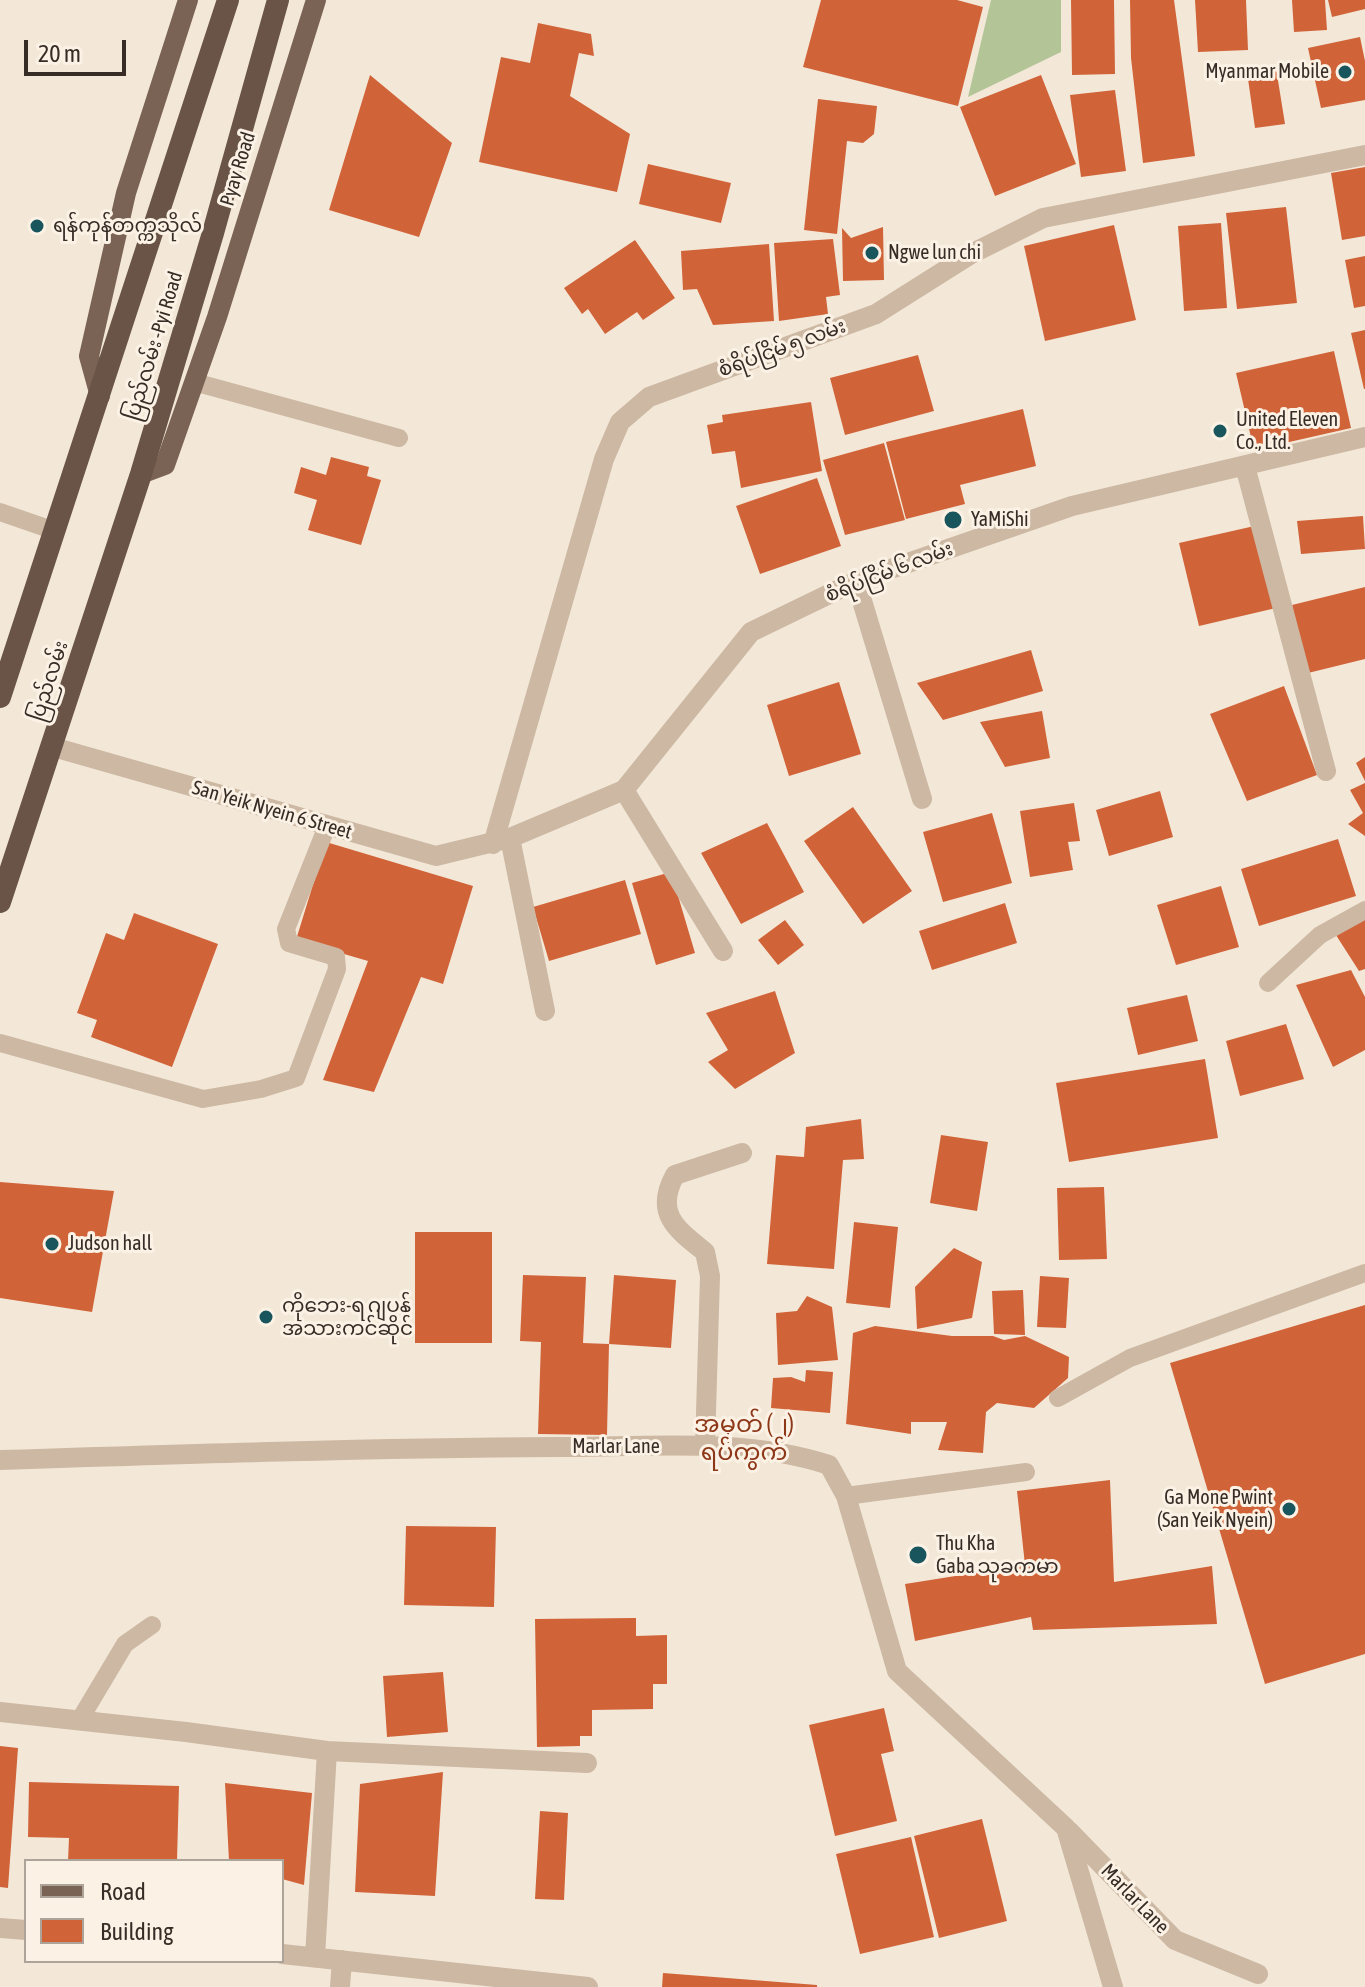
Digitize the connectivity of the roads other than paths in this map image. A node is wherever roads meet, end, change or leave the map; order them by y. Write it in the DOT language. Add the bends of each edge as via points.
graph roads {
  1 [pos="188,0"];
  2 [pos="228,0"];
  3 [pos="278,0"];
  4 [pos="316,0"];
  5 [pos="1365,155"];
  6 [pos="213,233"];
  7 [pos="194,382"];
  8 [pos="100,396"];
  9 [pos="1365,437"];
  10 [pos="399,438"];
  11 [pos="1245,466"];
  12 [pos="141,474"];
  13 [pos="3,513"];
  14 [pos="55,531"];
  15 [pos="856,581"];
  16 [pos="8,649"];
  17 [pos="0,697"];
  18 [pos="53,747"];
  19 [pos="1326,771"];
  20 [pos="624,790"];
  21 [pos="922,799"];
  22 [pos="327,826"];
  23 [pos="502,841"];
  24 [pos="0,902"];
  25 [pos="1365,910"];
  26 [pos="723,951"];
  27 [pos="1268,983"];
  28 [pos="545,1011"];
  29 [pos="0,1043"];
  30 [pos="742,1153"];
  31 [pos="1365,1273"];
  32 [pos="1058,1398"];
  33 [pos="705,1447"];
  34 [pos="0,1460"];
  35 [pos="1026,1472"];
  36 [pos="846,1496"];
  37 [pos="152,1625"];
  38 [pos="0,1712"];
  39 [pos="79,1721"];
  40 [pos="327,1751"];
  41 [pos="587,1763"];
  42 [pos="1066,1828"];
  43 [pos="0,1928"];
  44 [pos="24,1930"];
  45 [pos="284,1954"];
  46 [pos="315,1957"];
  47 [pos="342,1960"];
  48 [pos="1258,1974"];
  49 [pos="340,1987"];
  50 [pos="588,1987"];
  51 [pos="1113,1987"];
  1 -- 8 [label="main road" via="126,193 89,356"];
  2 -- 8 [label="highway, ပြည်လမ်း"];
  3 -- 6 [label="highway, Pyay Road"];
  4 -- 7 [label="main road, Pyay Road"];
  5 -- 23 [label="street, စံရိပ်ငြိမ် ၅ လမ်း" via="1043,218 971,254 876,314 649,397 620,422 604,459"];
  6 -- 12 [label="highway, ပြည်လမ်း -Pyi Road"];
  7 -- 10 [label="lane"];
  7 -- 12 [label="main road, Pyay Road" via="165,465"];
  8 -- 14 [label="highway, ပြည်လမ်း"];
  9 -- 11 [label="street, စံရိပ်ငြိမ် ၆ လမ်း"];
  11 -- 15 [label="street, စံရိပ်ငြိမ် ၆ လမ်း" via="1072,506"];
  11 -- 19 [label="street"];
  12 -- 18 [label="highway, ပြည်လမ်း"];
  13 -- 14 [label="lane"];
  14 -- 16 [label="highway, ပြည်လမ်း"];
  15 -- 20 [label="street, စံရိပ်ငြိမ် ၆ လမ်း" via="751,632"];
  15 -- 21 [label="street"];
  16 -- 17 [label="highway, ပြည်လမ်း"];
  18 -- 22 [label="street, San Yeik Nyein 6 Street"];
  18 -- 24 [label="highway, ပြည်လမ်း"];
  20 -- 23 [label="street, စံရိပ်ငြိမ် ၆ လမ်း"];
  20 -- 26 [label="street"];
  22 -- 23 [label="street, San Yeik Nyein 6 Street" via="436,856"];
  22 -- 29 [label="lane" via="286,929 289,943 336,957 337,969 296,1078 203,1099"];
  23 -- 28 [label="street"];
  25 -- 27 [label="lane" via="1320,935"];
  30 -- 33 [label="street" via="675,1175 666,1192 666,1213 705,1252 710,1276"];
  31 -- 32 [label="lane" via="1130,1358"];
  33 -- 34 [label="street, Marlar Lane" via="392,1448"];
  33 -- 36 [label="street, Marlar Lane" via="797,1454 829,1465"];
  35 -- 36 [label="lane"];
  36 -- 42 [label="street, Marlar Lane" via="897,1671"];
  37 -- 39 [label="lane" via="125,1644"];
  38 -- 39 [label="street"];
  39 -- 40 [label="street"];
  40 -- 41 [label="street"];
  40 -- 46 [label="street"];
  42 -- 48 [label="street, Marlar Lane" via="1175,1940"];
  42 -- 51 [label="street, Marlar Lane"];
  43 -- 44 [label="street"];
  45 -- 46 [label="street"];
  46 -- 47 [label="street"];
  47 -- 49 [label="street"];
  47 -- 50 [label="street"];
}
